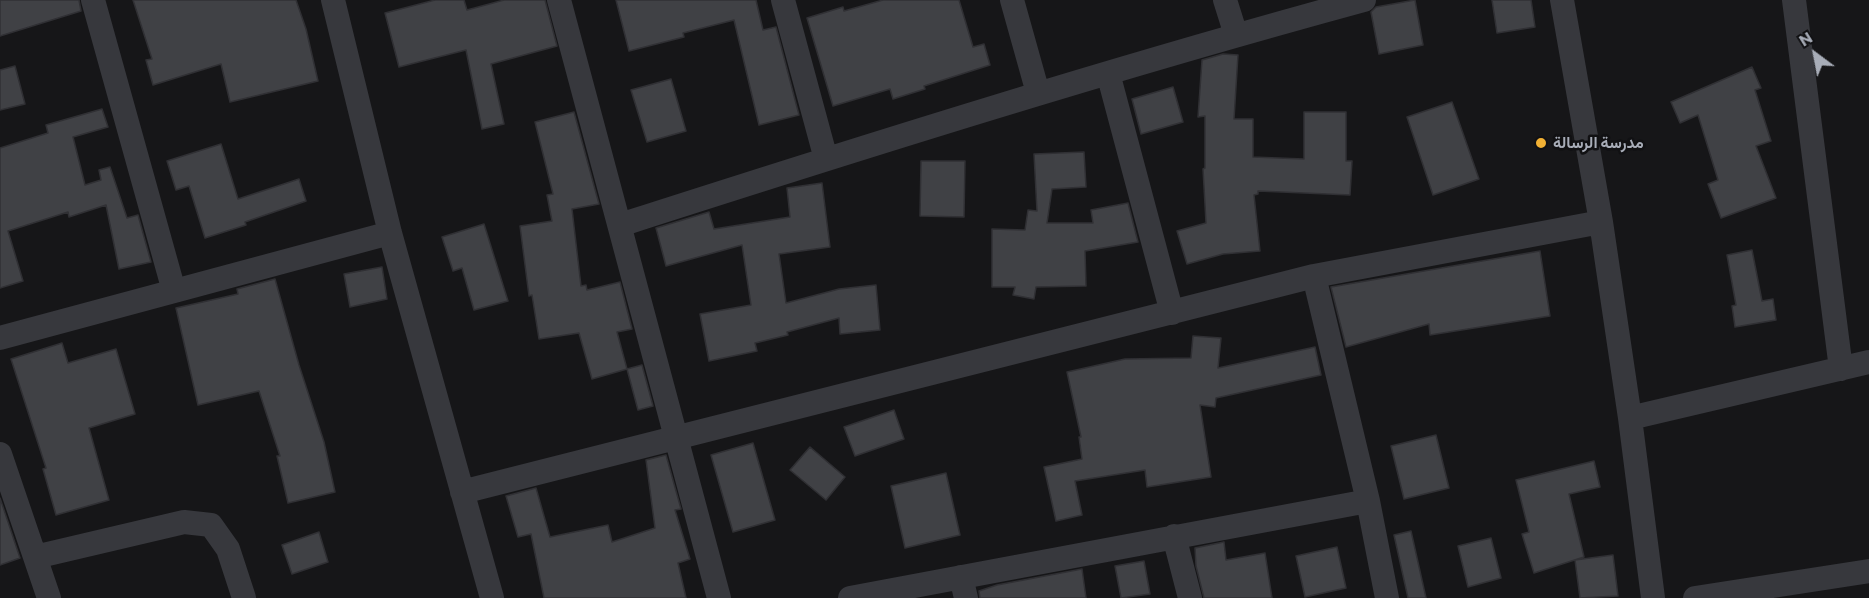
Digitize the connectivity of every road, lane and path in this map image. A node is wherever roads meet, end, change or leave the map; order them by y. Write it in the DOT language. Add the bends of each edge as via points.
graph roads {
  1 [pos="93,0"];
  2 [pos="333,0"];
  3 [pos="559,0"];
  4 [pos="783,0"];
  5 [pos="1012,0"];
  6 [pos="1225,0"];
  7 [pos="1364,0"];
  8 [pos="1562,0"];
  9 [pos="1794,0"];
  10 [pos="1236,35"];
  11 [pos="1108,73"];
  12 [pos="1038,93"];
  13 [pos="826,159"];
  14 [pos="1601,222"];
  15 [pos="620,225"];
  16 [pos="390,233"];
  17 [pos="1314,276"];
  18 [pos="174,291"];
  19 [pos="1172,313"];
  20 [pos="0,338"];
  21 [pos="1869,362"];
  22 [pos="1842,369"];
  23 [pos="1630,418"];
  24 [pos="676,436"];
  25 [pos="0,454"];
  26 [pos="462,492"];
  27 [pos="1368,501"];
  28 [pos="1174,536"];
  29 [pos="35,557"];
  30 [pos="1869,571"];
  31 [pos="964,588"];
  32 [pos="49,598"];
  33 [pos="244,598"];
  34 [pos="492,598"];
  35 [pos="719,598"];
  36 [pos="850,598"];
  37 [pos="1190,598"];
  38 [pos="1387,598"];
  39 [pos="1653,598"];
  40 [pos="1695,598"];
  1 -- 18 [label="street"];
  2 -- 16 [label="street"];
  3 -- 15 [label="street"];
  4 -- 13 [label="street"];
  5 -- 12 [label="street"];
  6 -- 10 [label="street"];
  7 -- 10 [label="street"];
  8 -- 14 [label="street"];
  9 -- 22 [label="street"];
  10 -- 11 [label="street"];
  11 -- 12 [label="street"];
  11 -- 19 [label="street"];
  12 -- 13 [label="street"];
  13 -- 15 [label="street"];
  14 -- 17 [label="street"];
  14 -- 23 [label="street"];
  15 -- 24 [label="street"];
  16 -- 18 [label="street"];
  16 -- 26 [label="street"];
  17 -- 19 [label="street"];
  17 -- 27 [label="street"];
  18 -- 20 [label="street"];
  19 -- 24 [label="street"];
  21 -- 22 [label="street"];
  22 -- 23 [label="street"];
  23 -- 39 [label="street"];
  24 -- 26 [label="street"];
  24 -- 35 [label="street"];
  25 -- 29 [label="street"];
  26 -- 34 [label="street"];
  27 -- 28 [label="street"];
  27 -- 38 [label="street"];
  28 -- 31 [label="street"];
  28 -- 37 [label="street"];
  29 -- 32 [label="street"];
  29 -- 33 [label="street" via="184,522 211,525 228,549"];
  30 -- 40 [label="street"];
  31 -- 36 [label="street"];
}
